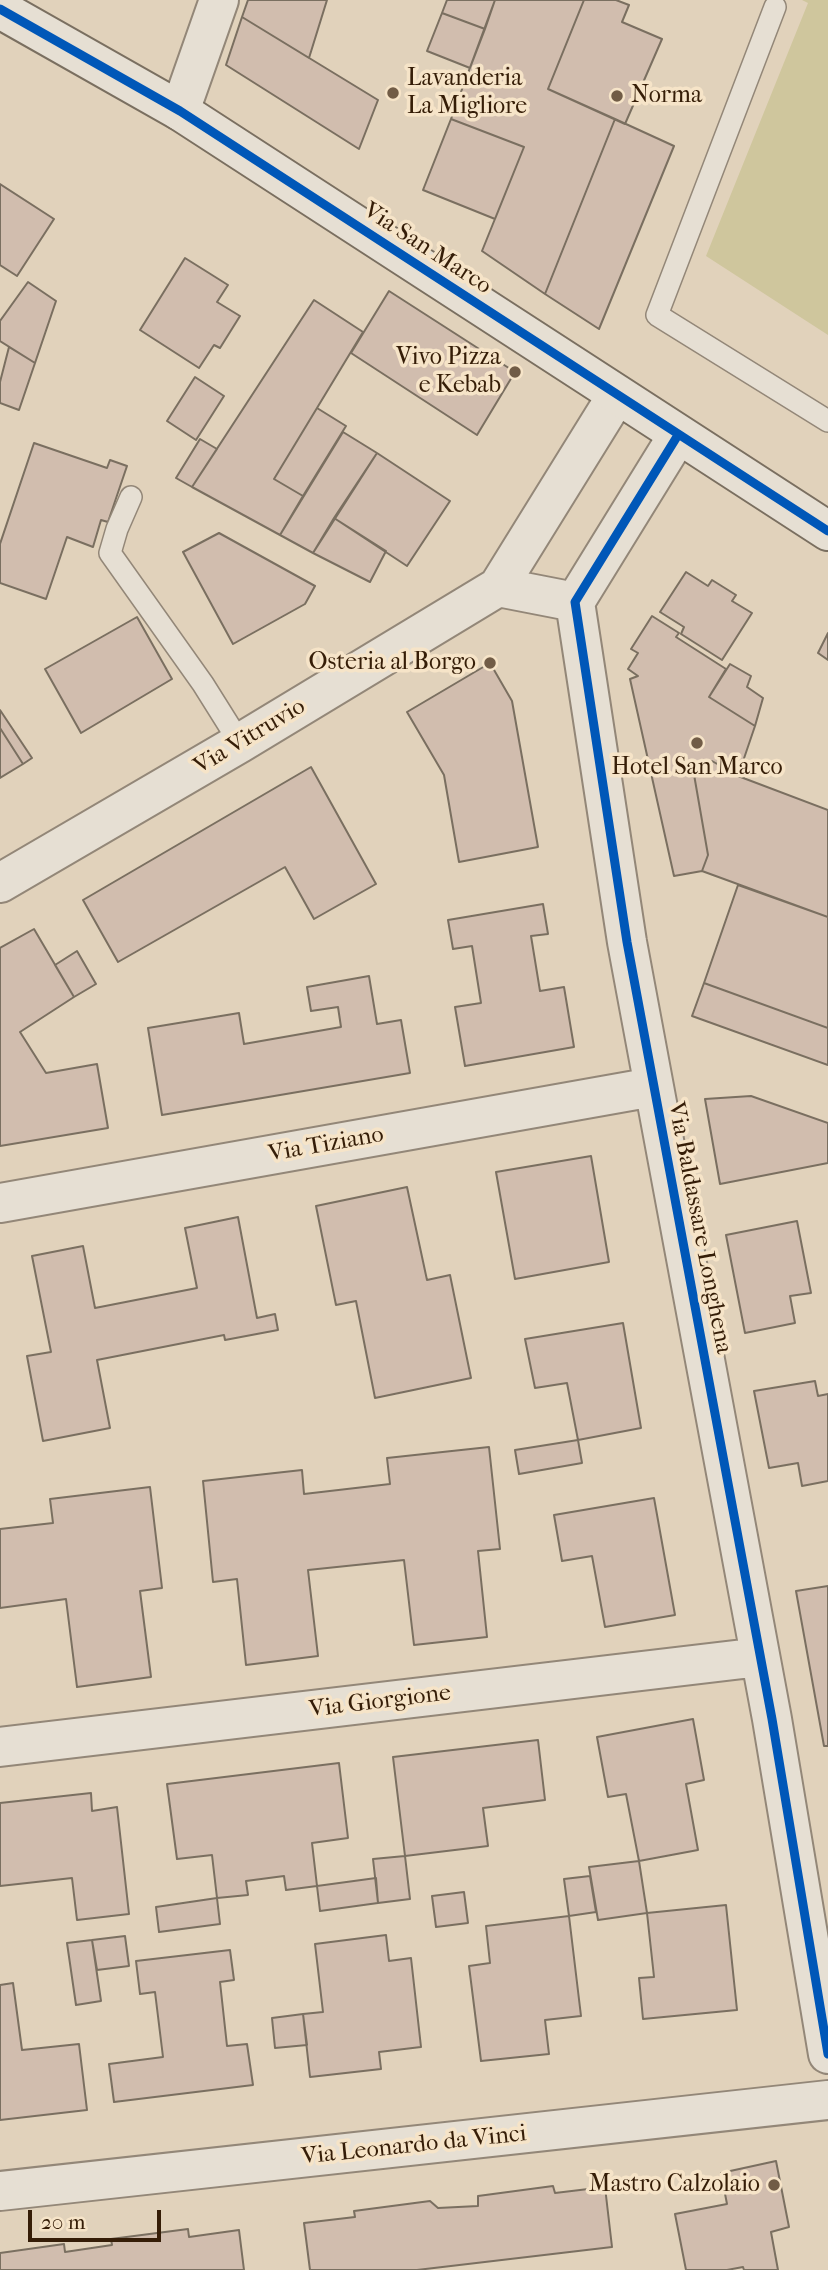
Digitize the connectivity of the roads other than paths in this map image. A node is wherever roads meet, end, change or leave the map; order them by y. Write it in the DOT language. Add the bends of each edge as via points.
graph roads {
  1 [pos="219,0"];
  2 [pos="775,7"];
  3 [pos="0,9"];
  4 [pos="180,111"];
  5 [pos="617,395"];
  6 [pos="828,421"];
  7 [pos="678,435"];
  8 [pos="131,497"];
  9 [pos="828,531"];
  10 [pos="498,587"];
  11 [pos="575,602"];
  12 [pos="240,743"];
  13 [pos="0,883"];
  14 [pos="653,1087"];
  15 [pos="0,1203"];
  16 [pos="760,1657"];
  17 [pos="0,1747"];
  18 [pos="828,2054"];
  19 [pos="828,2100"];
  20 [pos="0,2191"];
  1 -- 4 [label="street"];
  2 -- 6 [label="lane" via="657,315"];
  3 -- 4 [label="street, Via San Marco"];
  4 -- 5 [label="street, Via San Marco"];
  5 -- 7 [label="street, Via San Marco"];
  5 -- 10 [label="street, Via Vitruvio"];
  7 -- 9 [label="street, Via San Marco"];
  7 -- 11 [label="street"];
  8 -- 12 [label="lane" via="110,553"];
  10 -- 11 [label="street"];
  10 -- 12 [label="street, Via Vitruvio"];
  11 -- 14 [label="street, Via Baldassare Longhena"];
  12 -- 13 [label="street, Via Vitruvio"];
  14 -- 15 [label="street, Via Tiziano"];
  14 -- 16 [label="street, Via Baldassare Longhena"];
  16 -- 17 [label="street, Via Giorgione"];
  16 -- 18 [label="street, Via Baldassare Longhena"];
  19 -- 20 [label="street, Via Leonardo da Vinci"];
}
